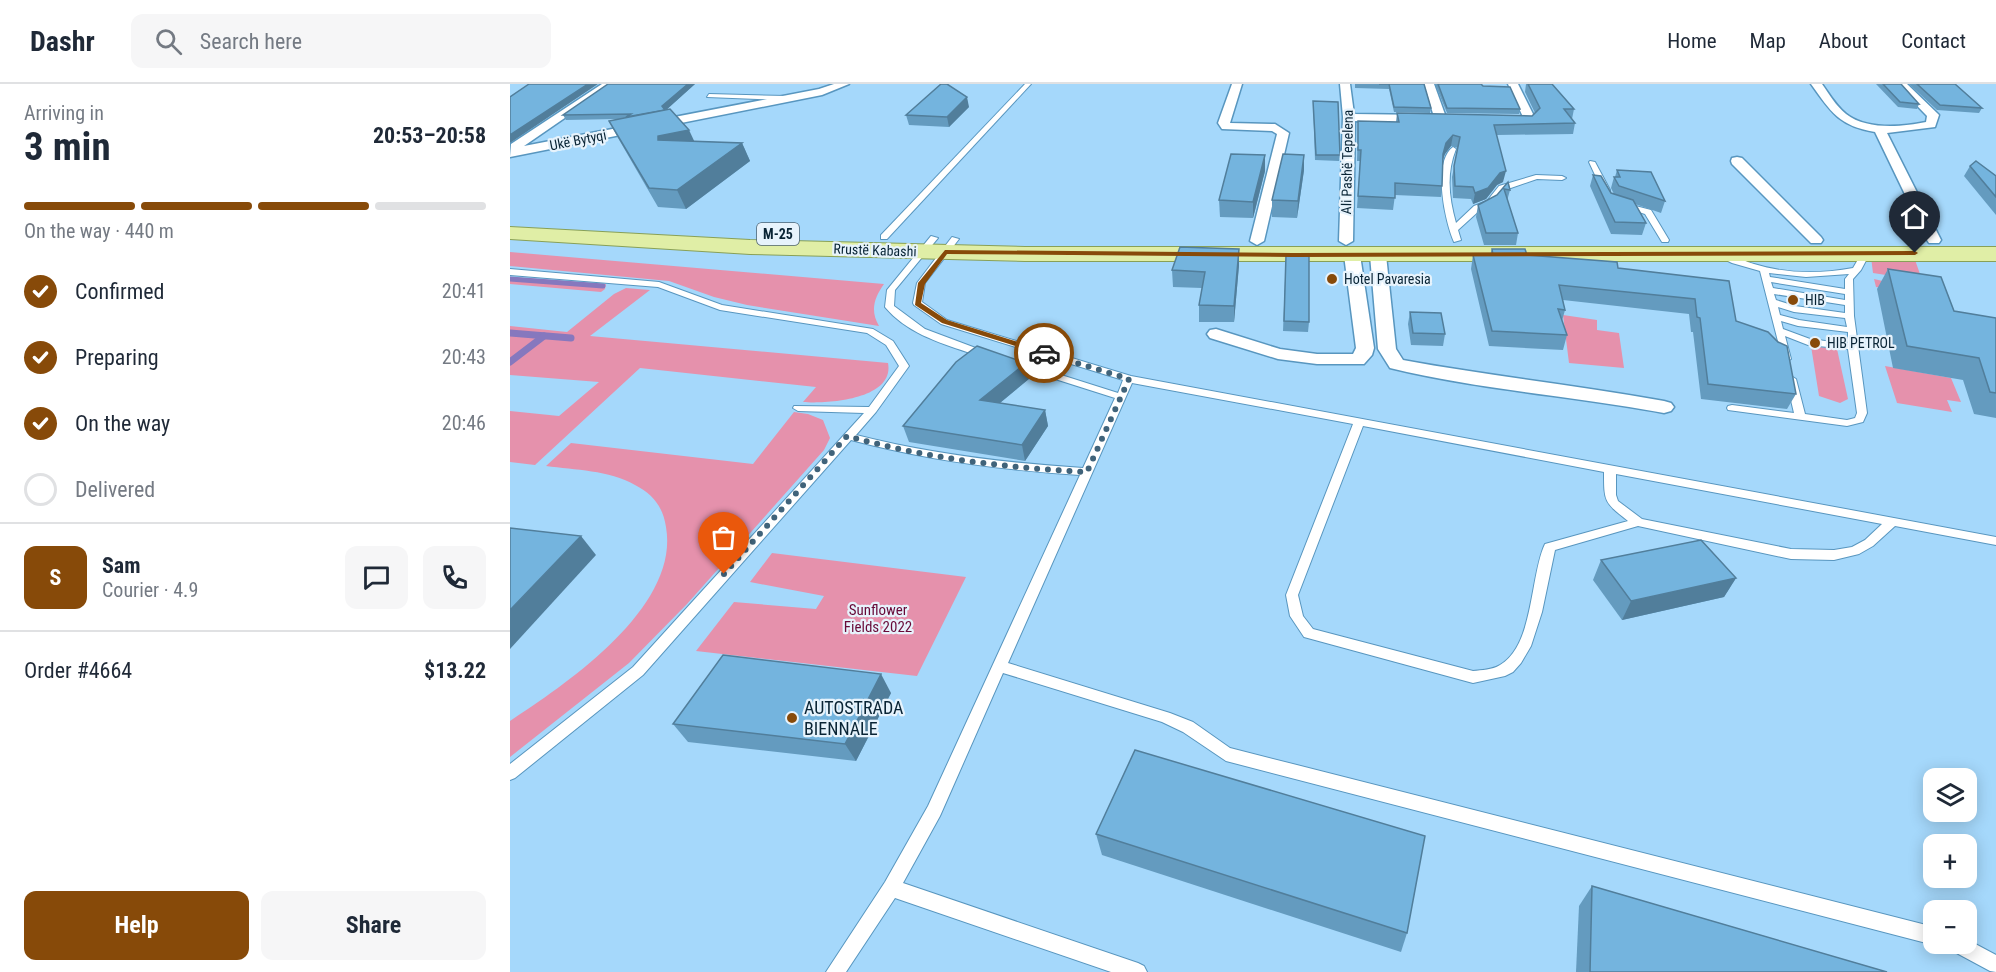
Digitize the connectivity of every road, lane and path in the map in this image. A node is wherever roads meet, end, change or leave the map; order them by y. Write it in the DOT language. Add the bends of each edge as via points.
graph roads {
  1 [pos="609,84"];
  2 [pos="844,84"];
  3 [pos="1028,84"];
  4 [pos="1238,84"];
  5 [pos="1345,84"];
  6 [pos="1429,84"];
  7 [pos="1513,84"];
  8 [pos="1816,84"];
  9 [pos="1901,84"];
  10 [pos="709,96"];
  11 [pos="788,99"];
  12 [pos="1349,117"];
  13 [pos="1494,121"];
  14 [pos="1886,128"];
  15 [pos="1453,149"];
  16 [pos="510,152"];
  17 [pos="1737,160"];
  18 [pos="1592,162"];
  19 [pos="1562,178"];
  20 [pos="510,220"];
  21 [pos="510,233"];
  22 [pos="1456,235"];
  23 [pos="884,237"];
  24 [pos="1665,240"];
  25 [pos="1816,240"];
  26 [pos="1934,240"];
  27 [pos="1996,240"];
  28 [pos="1257,241"];
  29 [pos="939,245"];
  30 [pos="1349,248"];
  31 [pos="1720,253"];
  32 [pos="1915,253"];
  33 [pos="1996,254"];
  34 [pos="1378,255"];
  35 [pos="1861,261"];
  36 [pos="1996,261"];
  37 [pos="510,272"];
  38 [pos="1766,274"];
  39 [pos="1769,290"];
  40 [pos="1848,292"];
  41 [pos="1772,302"];
  42 [pos="1849,303"];
  43 [pos="1849,316"];
  44 [pos="1776,317"];
  45 [pos="1852,330"];
  46 [pos="1780,331"];
  47 [pos="1216,334"];
  48 [pos="1854,347"];
  49 [pos="994,357"];
  50 [pos="1005,361"];
  51 [pos="1129,379"];
  52 [pos="1121,397"];
  53 [pos="1664,407"];
  54 [pos="798,408"];
  55 [pos="1732,408"];
  56 [pos="872,410"];
  57 [pos="1800,416"];
  58 [pos="1359,422"];
  59 [pos="847,436"];
  60 [pos="1610,468"];
  61 [pos="1087,472"];
  62 [pos="1638,522"];
  63 [pos="1891,523"];
  64 [pos="1996,541"];
  65 [pos="999,666"];
  66 [pos="510,773"];
  67 [pos="891,888"];
  68 [pos="1923,933"];
  69 [pos="1977,950"];
  70 [pos="1977,954"];
  71 [pos="1996,954"];
  72 [pos="1996,964"];
  73 [pos="834,972"];
  74 [pos="1138,972"];
  1 -- 16 [label="street"];
  2 -- 11 [label="street, Ukë Bytyqi"];
  3 -- 23 [label="lane"];
  4 -- 28 [label="street" via="1226,126 1275,128 1283,133"];
  5 -- 12 [label="street, Ali Pashë Tepelena"];
  6 -- 12 [label="street" via="1446,120"];
  7 -- 13 [label="street" via="1530,120"];
  8 -- 14 [label="street" via="1848,122"];
  9 -- 14 [label="street" via="1933,116 1931,124 1915,129"];
  10 -- 11 [label="lane, Ukë Bytyqi"];
  11 -- 16 [label="street, Ukë Bytyqi"];
  12 -- 30 [label="street, Ali Pashë Tepelena"];
  14 -- 26 [label="street" via="1881,132"];
  15 -- 22 [label="lane" via="1446,161 1446,181"];
  17 -- 25 [label="street"];
  18 -- 24 [label="lane" via="1611,200 1648,212"];
  19 -- 22 [label="lane" via="1536,177 1502,188 1490,203 1477,208"];
  20 -- 23 [label="main road, Rrustë Kabashi / M-25"];
  21 -- 29 [label="main road, Rrustë Kabashi / M-25" via="750,247"];
  22 -- 24 [label="main road, Rrustë Kabashi / M-25"];
  22 -- 30 [label="main road, Rrustë Kabashi / M-25"];
  23 -- 29 [label="main road, Rrustë Kabashi / M-25"];
  24 -- 25 [label="main road, Rrustë Kabashi / M-25"];
  25 -- 26 [label="main road, Rrustë Kabashi / M-25"];
  26 -- 27 [label="main road, Rrustë Kabashi / M-25"];
  28 -- 29 [label="main road, Rrustë Kabashi / M-25"];
  28 -- 30 [label="main road, Rrustë Kabashi / M-25"];
  29 -- 30 [label="main road, Rrustë Kabashi / M-25"];
  29 -- 49 [label="lane" via="891,290 889,307 903,322 927,334"];
  29 -- 51 [label="lane" via="921,283 918,303 935,316"];
  30 -- 34 [label="main road, Rrustë Kabashi / M-25"];
  30 -- 47 [label="street, Ali Pashë Tepelena" via="1365,336 1363,355 1358,360 1278,354"];
  31 -- 34 [label="main road, Rrustë Kabashi / M-25"];
  31 -- 35 [label="main road, Rrustë Kabashi / M-25"];
  31 -- 38 [label="lane"];
  32 -- 33 [label="main road, Rrustë Kabashi / M-25"];
  32 -- 35 [label="main road, Rrustë Kabashi / M-25"];
  32 -- 36 [label="lane" via="1935,260"];
  34 -- 53 [label="street" via="1387,349 1396,364"];
  35 -- 38 [label="lane" via="1846,273"];
  35 -- 40 [label="lane" via="1848,279"];
  37 -- 56 [label="lane" via="659,285 720,307 870,331 890,343 904,366"];
  38 -- 39 [label="lane"];
  38 -- 40 [label="lane" via="1797,285"];
  39 -- 41 [label="lane"];
  39 -- 42 [label="lane"];
  40 -- 42 [label="lane"];
  41 -- 43 [label="lane"];
  41 -- 44 [label="lane"];
  42 -- 43 [label="lane"];
  43 -- 45 [label="lane"];
  44 -- 45 [label="lane"];
  44 -- 46 [label="lane"];
  45 -- 48 [label="lane"];
  46 -- 48 [label="lane" via="1808,342"];
  46 -- 57 [label="lane"];
  48 -- 57 [label="lane" via="1862,414 1859,420 1847,423"];
  50 -- 52 [label="lane"];
  51 -- 52 [label="lane"];
  51 -- 58 [label="lane"];
  52 -- 61 [label="lane"];
  54 -- 56 [label="lane"];
  55 -- 57 [label="lane"];
  56 -- 59 [label="lane"];
  58 -- 60 [label="lane"];
  58 -- 62 [label="lane" via="1292,595 1299,624 1309,633 1473,677 1496,674 1509,667 1524,647 1550,547"];
  59 -- 61 [label="lane" via="882,446 1016,468"];
  59 -- 66 [label="lane" via="638,671"];
  60 -- 62 [label="lane" via="1613,503"];
  60 -- 63 [label="lane"];
  61 -- 65 [label="lane"];
  62 -- 63 [label="lane" via="1791,554 1814,555 1855,551"];
  63 -- 64 [label="lane"];
  65 -- 67 [label="lane" via="934,811"];
  65 -- 68 [label="lane" via="1165,717 1188,727 1226,754"];
  67 -- 73 [label="lane"];
  67 -- 74 [label="lane"];
  69 -- 71 [label="lane"];
  70 -- 72 [label="lane"];
}
